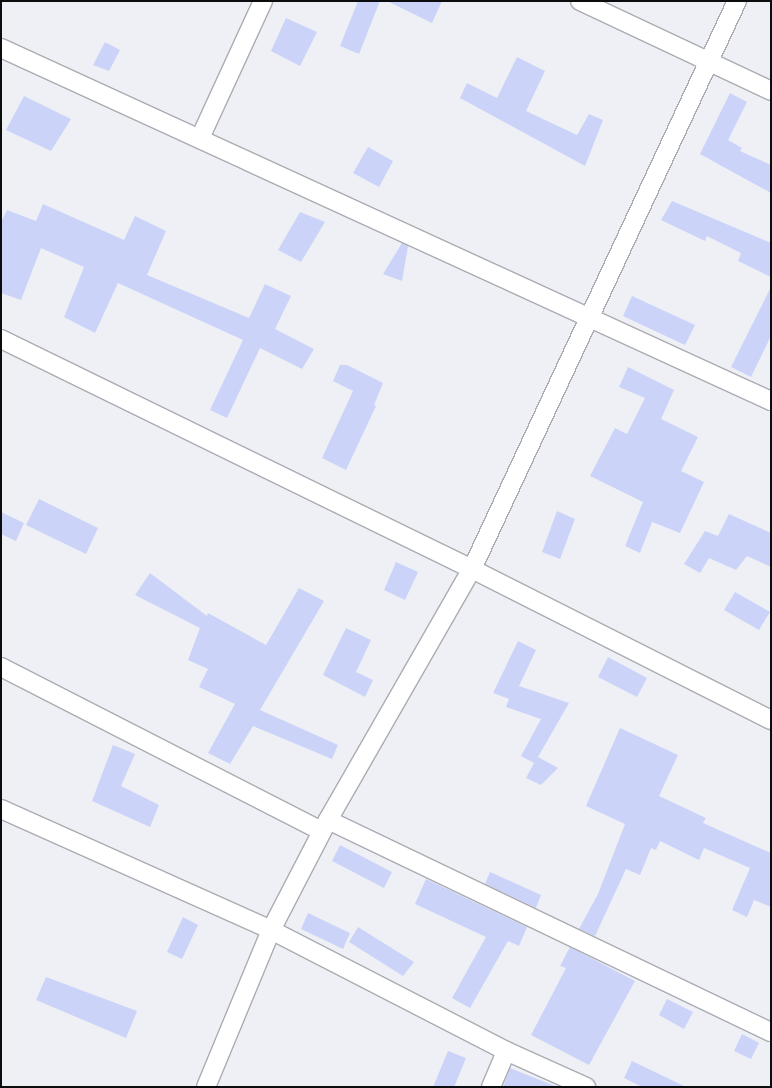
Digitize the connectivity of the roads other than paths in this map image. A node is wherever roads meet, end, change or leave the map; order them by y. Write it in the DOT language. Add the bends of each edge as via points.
graph roads {
  1 [pos="263,1"];
  2 [pos="580,1"];
  3 [pos="737,1"];
  4 [pos="1,48"];
  5 [pos="708,62"];
  6 [pos="771,91"];
  7 [pos="200,138"];
  8 [pos="591,317"];
  9 [pos="1,339"];
  10 [pos="771,401"];
  11 [pos="472,569"];
  12 [pos="1,667"];
  13 [pos="771,720"];
  14 [pos="1,809"];
  15 [pos="325,826"];
  16 [pos="271,930"];
  17 [pos="771,1032"];
  18 [pos="506,1051"];
  19 [pos="206,1087"];
  20 [pos="491,1087"];
  21 [pos="586,1087"];
  1 -- 7 [label="street"];
  2 -- 5 [label="street"];
  3 -- 5 [label="street"];
  4 -- 7 [label="street"];
  5 -- 6 [label="street"];
  5 -- 8 [label="street"];
  7 -- 8 [label="street"];
  8 -- 10 [label="street"];
  8 -- 11 [label="street"];
  9 -- 11 [label="street"];
  11 -- 13 [label="street"];
  11 -- 15 [label="street"];
  12 -- 15 [label="street"];
  14 -- 16 [label="street"];
  15 -- 16 [label="street"];
  15 -- 17 [label="street"];
  16 -- 18 [label="street"];
  16 -- 19 [label="street"];
  18 -- 20 [label="street"];
  18 -- 21 [label="street"];
}
